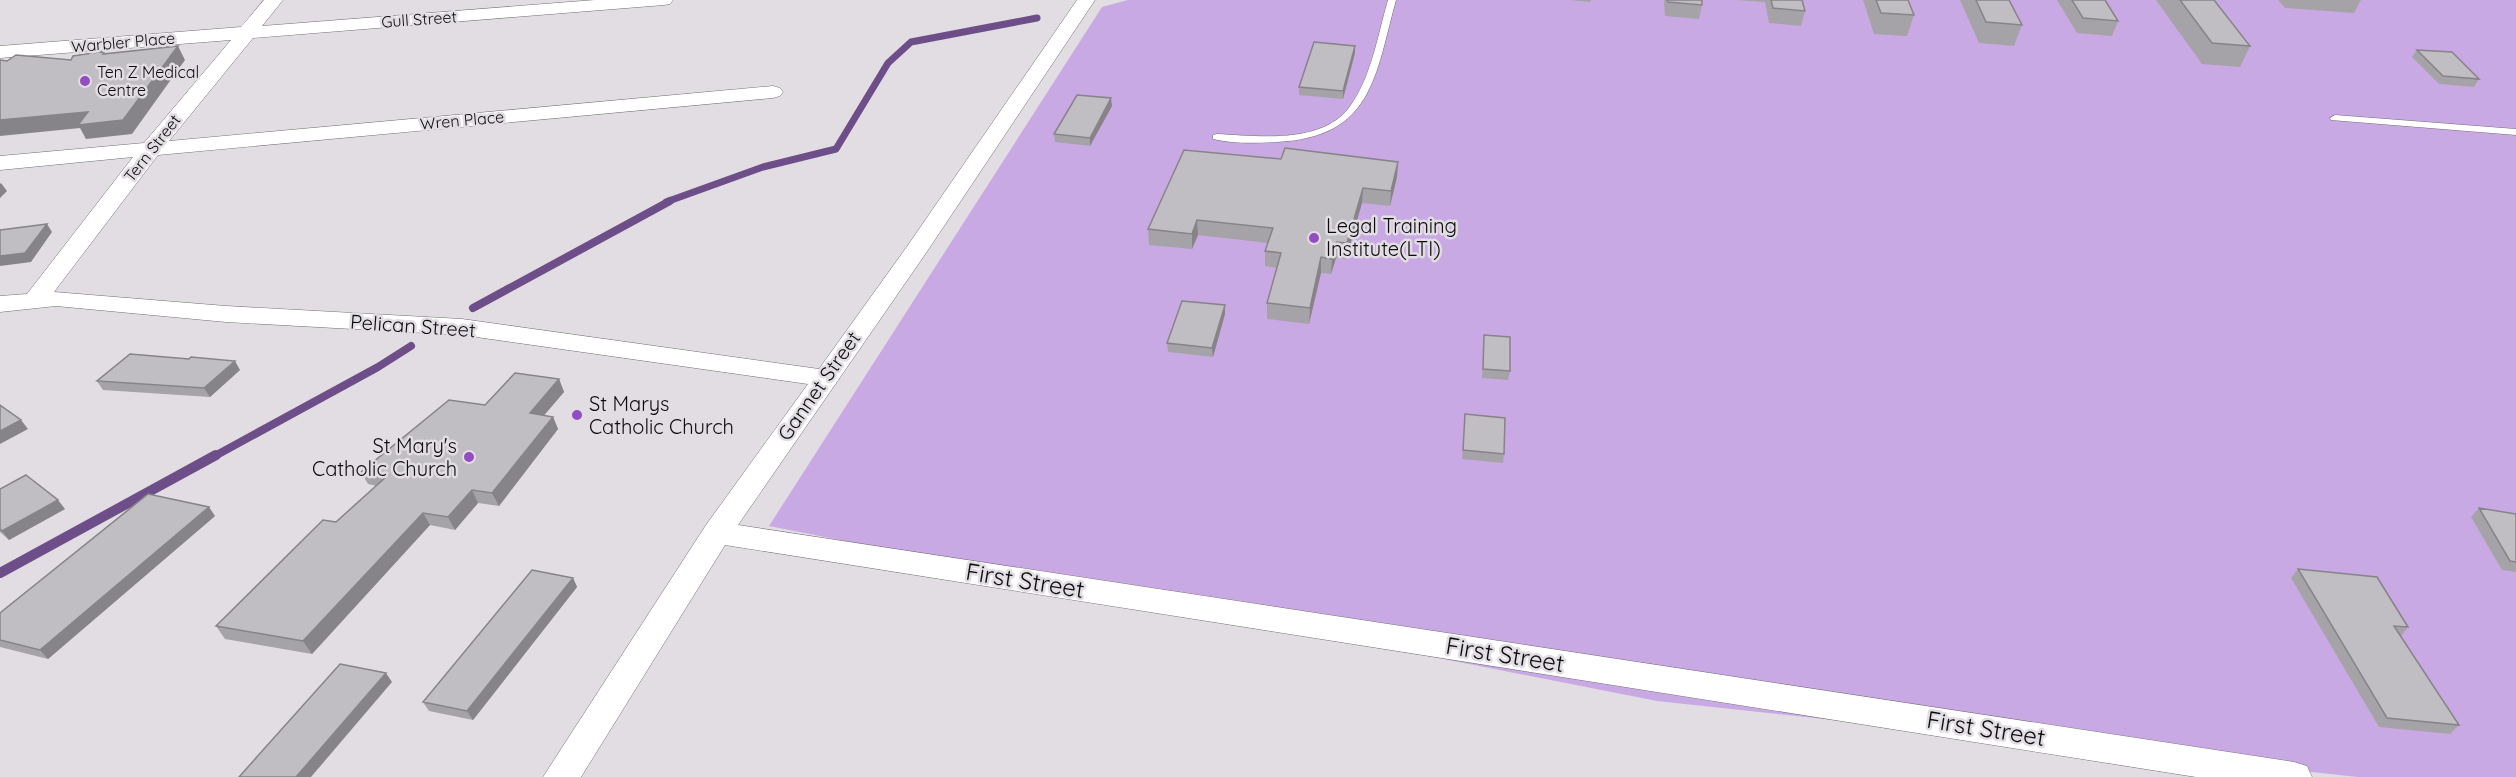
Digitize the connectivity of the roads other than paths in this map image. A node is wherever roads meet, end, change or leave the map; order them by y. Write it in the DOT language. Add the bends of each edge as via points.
graph roads {
  1 [pos="274,0"];
  2 [pos="664,0"];
  3 [pos="1086,0"];
  4 [pos="1392,0"];
  5 [pos="246,32"];
  6 [pos="0,52"];
  7 [pos="773,92"];
  8 [pos="2335,118"];
  9 [pos="2516,132"];
  10 [pos="1217,137"];
  11 [pos="151,149"];
  12 [pos="0,163"];
  13 [pos="35,300"];
  14 [pos="0,304"];
  15 [pos="824,378"];
  16 [pos="717,533"];
  17 [pos="561,777"];
  18 [pos="2294,777"];
  1 -- 5 [label="street, Tern Street"];
  2 -- 5 [label="street, Gull Street"];
  3 -- 15 [label="street, Gannet Street"];
  4 -- 10 [label="lane" via="1370,74 1348,116 1297,137"];
  5 -- 6 [label="street, Warbler Place"];
  5 -- 11 [label="street, Tern Street"];
  7 -- 11 [label="street, Wren Place"];
  8 -- 9 [label="lane"];
  11 -- 12 [label="street, Wren Place"];
  11 -- 13 [label="street, Tern Street"];
  13 -- 14 [label="street, Pelican Street"];
  13 -- 15 [label="street, Pelican Street" via="462,327"];
  15 -- 16 [label="street, Gannet Street"];
  16 -- 17 [label="street, Gannet Street"];
  16 -- 18 [label="street, First Street"];
}
